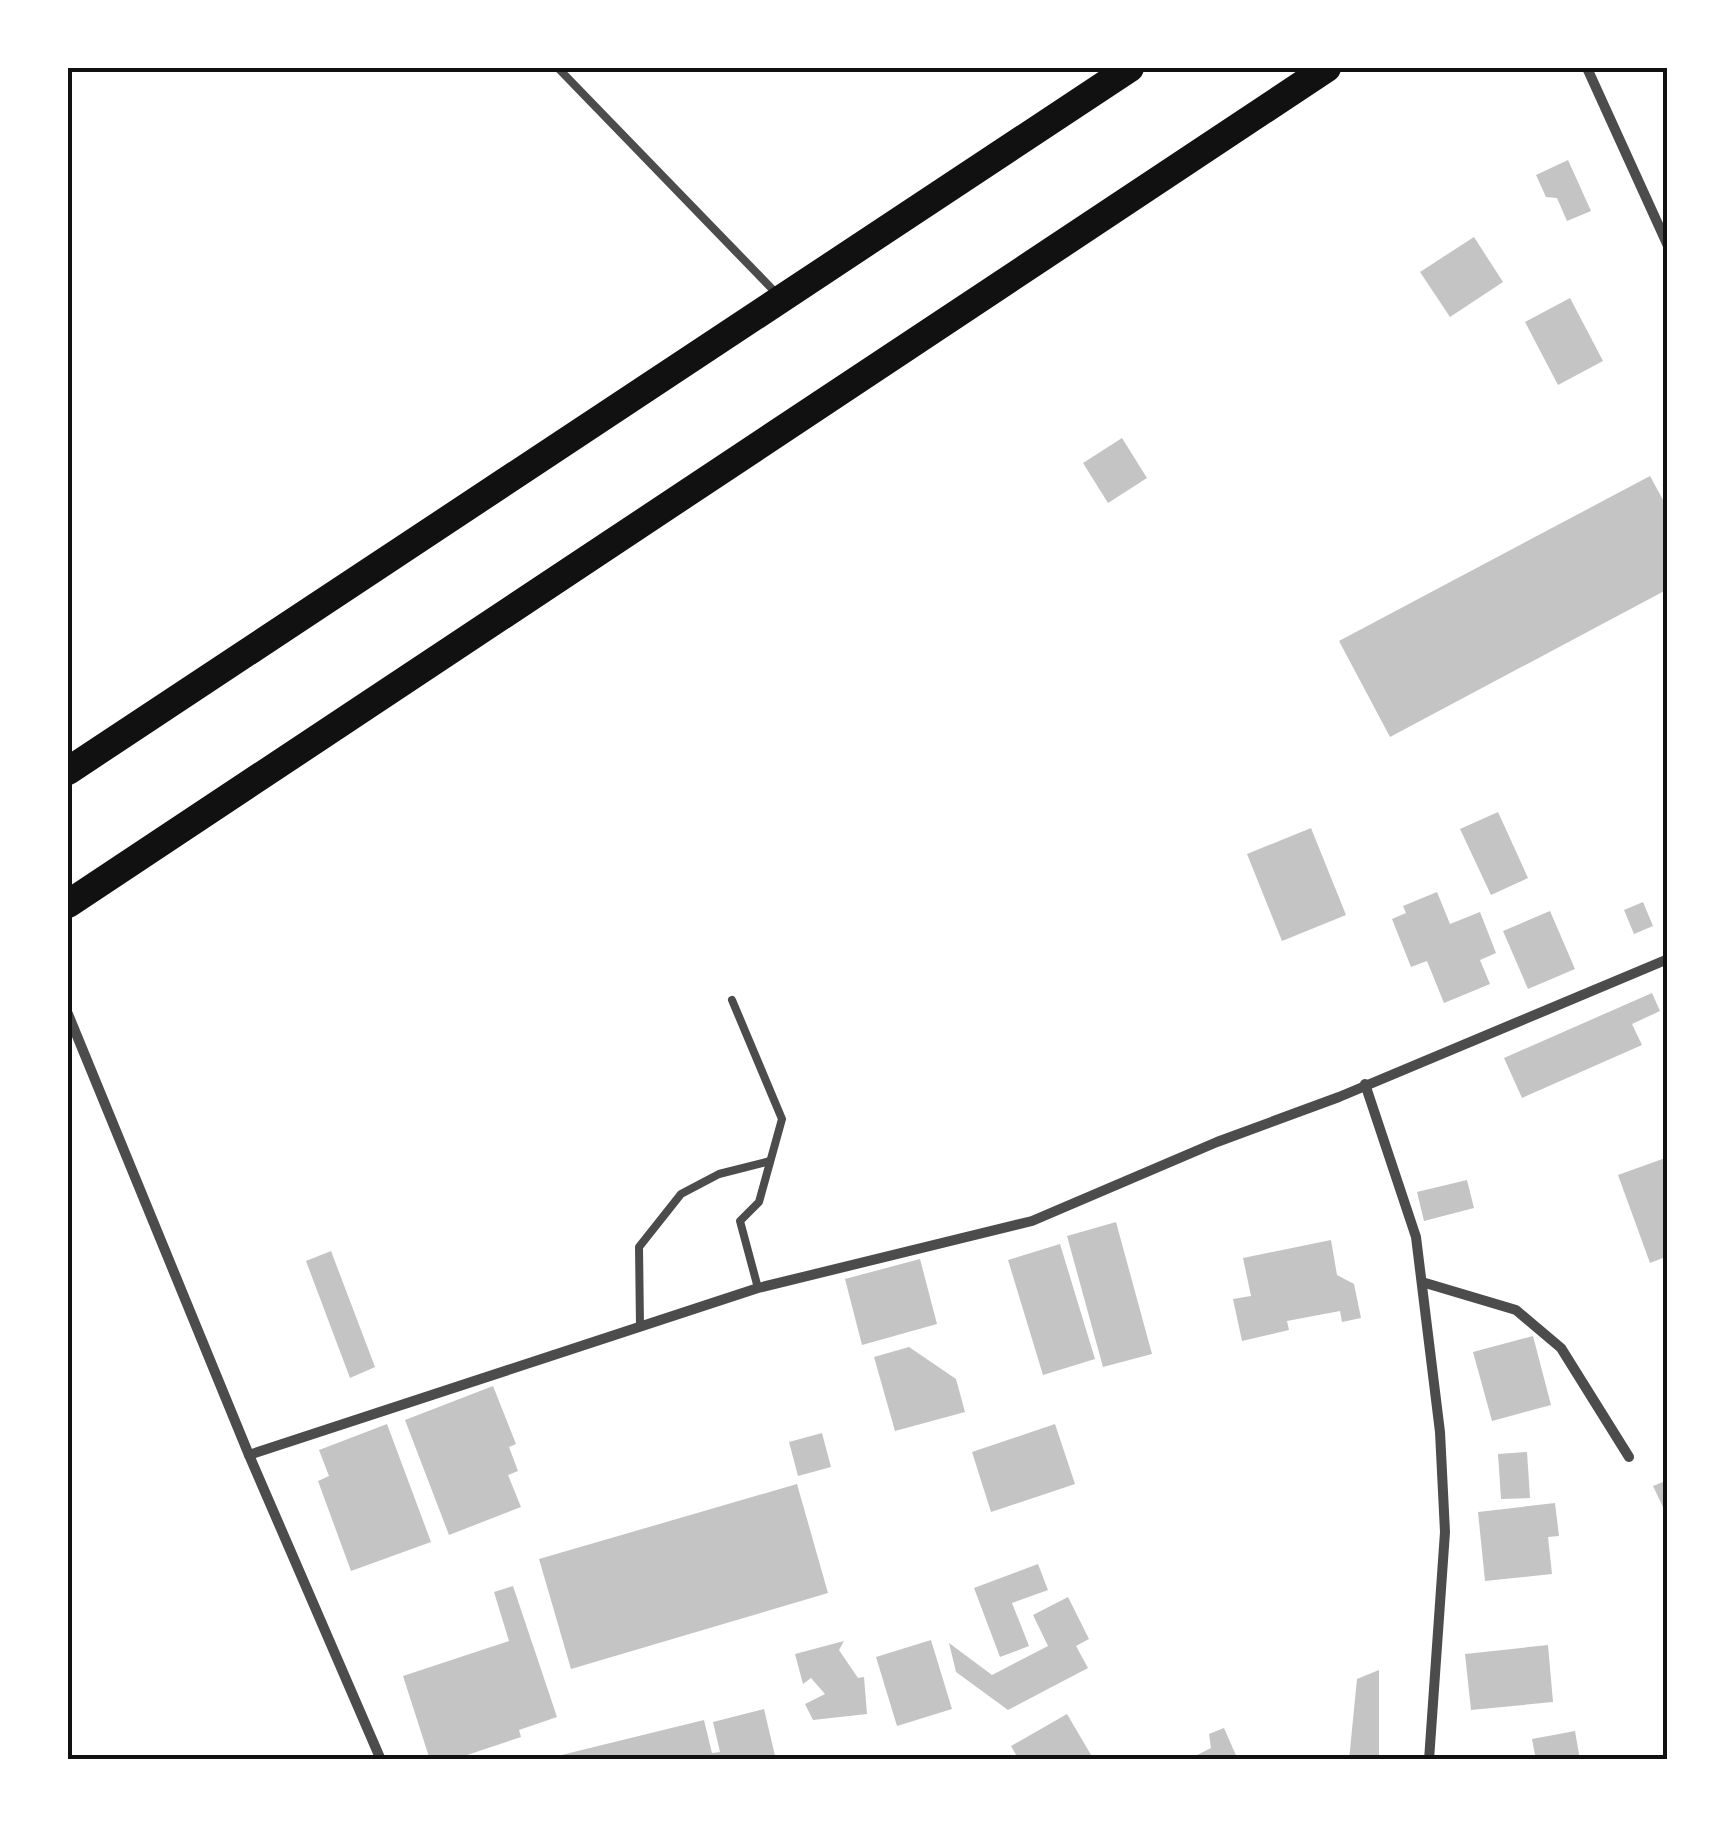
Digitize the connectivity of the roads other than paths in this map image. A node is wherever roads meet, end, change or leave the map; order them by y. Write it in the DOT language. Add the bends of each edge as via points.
graph roads {
  1 [pos="558,68"];
  2 [pos="1130,68"];
  3 [pos="1327,68"];
  4 [pos="1587,68"];
  5 [pos="1668,246"];
  6 [pos="781,298"];
  7 [pos="68,771"];
  8 [pos="68,904"];
  9 [pos="1668,959"];
  10 [pos="732,1000"];
  11 [pos="68,1014"];
  12 [pos="1365,1084"];
  13 [pos="770,1161"];
  14 [pos="1422,1282"];
  15 [pos="758,1288"];
  16 [pos="640,1326"];
  17 [pos="250,1455"];
  18 [pos="1629,1456"];
  19 [pos="381,1760"];
  20 [pos="1429,1760"];
  1 -- 6 [label="lane"];
  2 -- 6 [label="highway"];
  3 -- 8 [label="highway"];
  4 -- 5 [label="street"];
  6 -- 7 [label="highway"];
  9 -- 12 [label="street"];
  10 -- 13 [label="lane" via="782,1119"];
  11 -- 17 [label="street"];
  12 -- 14 [label="street" via="1416,1237"];
  12 -- 15 [label="street" via="1032,1221"];
  13 -- 15 [label="lane" via="758,1202 740,1221"];
  13 -- 16 [label="lane" via="719,1174 681,1194 639,1247"];
  14 -- 18 [label="street" via="1516,1310 1561,1348"];
  14 -- 20 [label="street" via="1445,1532"];
  15 -- 16 [label="street"];
  16 -- 17 [label="street"];
  17 -- 19 [label="street"];
}
